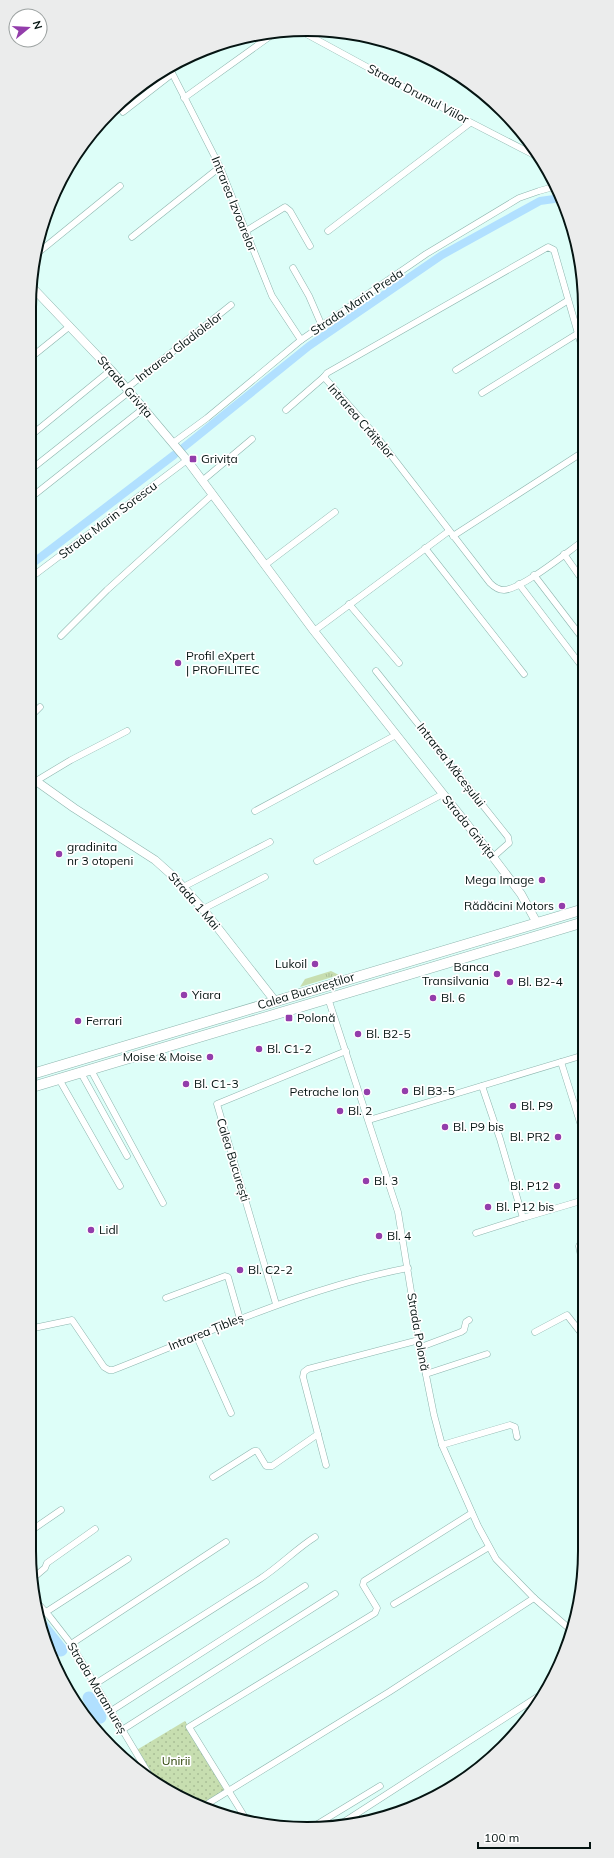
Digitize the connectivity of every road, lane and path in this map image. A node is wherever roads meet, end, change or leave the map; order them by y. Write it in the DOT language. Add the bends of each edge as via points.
graph roads {
  1 [pos="310,36"];
  2 [pos="266,39"];
  3 [pos="172,74"];
  4 [pos="184,98"];
  5 [pos="123,112"];
  6 [pos="470,123"];
  7 [pos="530,153"];
  8 [pos="220,167"];
  9 [pos="120,186"];
  10 [pos="550,188"];
  11 [pos="246,231"];
  12 [pos="328,231"];
  13 [pos="132,237"];
  14 [pos="310,246"];
  15 [pos="42,249"];
  16 [pos="293,268"];
  17 [pos="37,292"];
  18 [pos="567,301"];
  19 [pos="231,305"];
  20 [pos="70,326"];
  21 [pos="322,326"];
  22 [pos="577,334"];
  23 [pos="578,337"];
  24 [pos="301,340"];
  25 [pos="36,353"];
  26 [pos="111,370"];
  27 [pos="456,370"];
  28 [pos="324,378"];
  29 [pos="129,389"];
  30 [pos="482,393"];
  31 [pos="144,408"];
  32 [pos="286,410"];
  33 [pos="36,431"];
  34 [pos="252,439"];
  35 [pos="173,443"];
  36 [pos="578,455"];
  37 [pos="187,460"];
  38 [pos="36,465"];
  39 [pos="202,481"];
  40 [pos="36,493"];
  41 [pos="212,494"];
  42 [pos="335,512"];
  43 [pos="451,534"];
  44 [pos="578,544"];
  45 [pos="425,548"];
  46 [pos="564,554"];
  47 [pos="265,566"];
  48 [pos="36,574"];
  49 [pos="578,574"];
  50 [pos="534,575"];
  51 [pos="519,584"];
  52 [pos="350,604"];
  53 [pos="314,630"];
  54 [pos="578,633"];
  55 [pos="61,636"];
  56 [pos="578,661"];
  57 [pos="399,663"];
  58 [pos="376,671"];
  59 [pos="524,674"];
  60 [pos="40,706"];
  61 [pos="36,710"];
  62 [pos="127,731"];
  63 [pos="396,735"];
  64 [pos="36,777"];
  65 [pos="36,782"];
  66 [pos="444,794"];
  67 [pos="254,811"];
  68 [pos="270,842"];
  69 [pos="493,857"];
  70 [pos="316,861"];
  71 [pos="265,877"];
  72 [pos="185,886"];
  73 [pos="203,909"];
  74 [pos="578,911"];
  75 [pos="537,923"];
  76 [pos="578,924"];
  77 [pos="328,998"];
  78 [pos="275,1001"];
  79 [pos="346,1051"];
  80 [pos="578,1057"];
  81 [pos="561,1062"];
  82 [pos="86,1071"];
  83 [pos="36,1073"];
  84 [pos="59,1079"];
  85 [pos="36,1086"];
  86 [pos="482,1086"];
  87 [pos="578,1116"];
  88 [pos="369,1120"];
  89 [pos="127,1156"];
  90 [pos="120,1186"];
  91 [pos="578,1202"];
  92 [pos="163,1204"];
  93 [pos="523,1218"];
  94 [pos="476,1233"];
  95 [pos="408,1268"];
  96 [pos="166,1298"];
  97 [pos="276,1304"];
  98 [pos="240,1319"];
  99 [pos="469,1320"];
  100 [pos="36,1328"];
  101 [pos="578,1329"];
  102 [pos="535,1332"];
  103 [pos="197,1337"];
  104 [pos="419,1340"];
  105 [pos="420,1347"];
  106 [pos="487,1354"];
  107 [pos="426,1374"];
  108 [pos="231,1413"];
  109 [pos="318,1434"];
  110 [pos="517,1437"];
  111 [pos="442,1445"];
  112 [pos="326,1465"];
  113 [pos="213,1477"];
  114 [pos="61,1510"];
  115 [pos="472,1513"];
  116 [pos="36,1527"];
  117 [pos="94,1529"];
  118 [pos="316,1537"];
  119 [pos="226,1542"];
  120 [pos="489,1547"];
  121 [pos="128,1559"];
  122 [pos="37,1574"];
  123 [pos="305,1586"];
  124 [pos="336,1594"];
  125 [pos="534,1598"];
  126 [pos="394,1604"];
  127 [pos="42,1607"];
  128 [pos="46,1612"];
  129 [pos="567,1627"];
  130 [pos="71,1644"];
  131 [pos="95,1684"];
  132 [pos="534,1699"];
  133 [pos="111,1711"];
  134 [pos="122,1730"];
  135 [pos="145,1768"];
  136 [pos="380,1786"];
  137 [pos="229,1791"];
  138 [pos="209,1803"];
  139 [pos="243,1814"];
  140 [pos="349,1819"];
  141 [pos="322,1821"];
  1 -- 6 [label="street, Strada Drumul Viilor"];
  2 -- 4 [label="street"];
  3 -- 4 [label="street, Intrarea Izvoarelor"];
  3 -- 5 [label="street"];
  4 -- 8 [label="street, Intrarea Izvoarelor"];
  6 -- 7 [label="street, Strada Drumul Viilor"];
  6 -- 12 [label="street"];
  8 -- 11 [label="street, Intrarea Izvoarelor"];
  8 -- 13 [label="street"];
  9 -- 15 [label="street"];
  10 -- 21 [label="street, Strada Marin Preda" via="519,198 470,227 426,254"];
  11 -- 14 [label="street" via="285,207 290,211"];
  11 -- 24 [label="street, Intrarea Izvoarelor" via="272,296"];
  16 -- 21 [label="street"];
  17 -- 20 [label="street, Strada Grivița"];
  18 -- 22 [label="street"];
  18 -- 27 [label="street"];
  18 -- 28 [label="street, Intrarea Crăițelor" via="554,250 550,247 327,373"];
  19 -- 29 [label="street, Intrarea Gladiolelor"];
  20 -- 25 [label="street"];
  20 -- 26 [label="street, Strada Grivița"];
  21 -- 24 [label="street, Strada Marin Preda"];
  22 -- 23 [label="street"];
  22 -- 30 [label="street"];
  24 -- 35 [label="street, Strada Marin Preda"];
  26 -- 29 [label="street, Strada Grivița"];
  26 -- 33 [label="street"];
  28 -- 32 [label="street"];
  28 -- 43 [label="street, Intrarea Crăițelor" via="377,437"];
  29 -- 31 [label="street, Strada Grivița"];
  29 -- 38 [label="street, Intrarea Gladiolelor"];
  31 -- 35 [label="street, Strada Grivița"];
  31 -- 40 [label="street"];
  34 -- 39 [label="street"];
  35 -- 37 [label="street, Strada Grivița"];
  36 -- 43 [label="street"];
  37 -- 39 [label="street, Strada Grivița"];
  37 -- 48 [label="street, Strada Marin Sorescu"];
  39 -- 41 [label="street, Strada Grivița"];
  41 -- 47 [label="street, Strada Grivița"];
  41 -- 55 [label="street"];
  42 -- 47 [label="street"];
  43 -- 45 [label="street"];
  43 -- 51 [label="street, Intrarea Crăițelor" via="493,586 503,590"];
  44 -- 46 [label="street, Intrarea Crăițelor"];
  45 -- 52 [label="street"];
  45 -- 59 [label="street"];
  46 -- 49 [label="street"];
  46 -- 50 [label="street, Intrarea Crăițelor"];
  47 -- 53 [label="street, Strada Grivița"];
  50 -- 51 [label="street, Intrarea Crăițelor"];
  50 -- 54 [label="street"];
  51 -- 56 [label="street"];
  52 -- 53 [label="street"];
  52 -- 57 [label="street"];
  53 -- 63 [label="street, Strada Grivița"];
  58 -- 69 [label="street, Intrarea Măceșului" via="508,837 509,843"];
  60 -- 61 [label="street"];
  62 -- 64 [label="street, Strada 1 Mai"];
  63 -- 66 [label="street, Strada Grivița"];
  63 -- 67 [label="street"];
  65 -- 72 [label="street, Strada 1 Mai" via="155,860"];
  66 -- 69 [label="street, Strada Grivița"];
  66 -- 70 [label="street"];
  68 -- 72 [label="street"];
  69 -- 75 [label="street, Strada Grivița" via="521,894"];
  71 -- 73 [label="street"];
  72 -- 73 [label="street, Strada 1 Mai"];
  73 -- 78 [label="street, Strada 1 Mai"];
  74 -- 75 [label="highway, Calea Bucureștilor"];
  75 -- 78 [label="highway, Calea Bucureștilor"];
  76 -- 77 [label="highway, Calea Bucureștilor"];
  77 -- 79 [label="street, Strada Polonă"];
  77 -- 82 [label="highway, Calea Bucureștilor"];
  78 -- 83 [label="highway, Calea Bucureștilor"];
  79 -- 88 [label="street, Strada Polonă"];
  79 -- 97 [label="street, Calea București" via="217,1104"];
  80 -- 81 [label="street"];
  81 -- 86 [label="street"];
  81 -- 87 [label="street"];
  82 -- 84 [label="highway, Calea Bucureștilor"];
  82 -- 89 [label="street"];
  82 -- 92 [label="street"];
  84 -- 85 [label="highway, Calea Bucureștilor"];
  84 -- 90 [label="street"];
  86 -- 88 [label="street"];
  86 -- 93 [label="street"];
  88 -- 95 [label="street, Strada Polonă" via="398,1212"];
  91 -- 93 [label="street"];
  93 -- 94 [label="street"];
  95 -- 97 [label="street, Intrarea Țibleș" via="332,1286"];
  95 -- 104 [label="street, Strada Polonă"];
  96 -- 98 [label="street" via="225,1276 228,1277"];
  97 -- 98 [label="street, Intrarea Țibleș"];
  98 -- 103 [label="street, Intrarea Țibleș"];
  99 -- 105 [label="street" via="461,1332"];
  100 -- 103 [label="street, Intrarea Țibleș" via="72,1320 104,1367 109,1370"];
  101 -- 102 [label="street" via="567,1316"];
  103 -- 108 [label="street"];
  104 -- 105 [label="street, Strada Polonă"];
  104 -- 109 [label="street" via="304,1372"];
  105 -- 107 [label="street, Strada Polonă"];
  106 -- 107 [label="street"];
  107 -- 111 [label="street, Strada Polonă"];
  109 -- 112 [label="street"];
  109 -- 113 [label="street" via="272,1466 266,1466 257,1451 254,1451"];
  110 -- 111 [label="street" via="515,1428 510,1425"];
  111 -- 115 [label="street, Strada Polonă"];
  114 -- 116 [label="street"];
  115 -- 120 [label="street, Strada Polonă"];
  115 -- 137 [label="street" via="364,1581 363,1584 377,1608 375,1613 189,1727"];
  117 -- 122 [label="street" via="47,1563"];
  118 -- 131 [label="street" via="300,1546 281,1565 260,1579"];
  119 -- 130 [label="street"];
  120 -- 125 [label="street, Strada Polonă" via="503,1568"];
  120 -- 126 [label="street"];
  121 -- 128 [label="street"];
  123 -- 133 [label="street"];
  124 -- 134 [label="street"];
  125 -- 129 [label="street, Strada Polonă"];
  125 -- 137 [label="street"];
  127 -- 128 [label="street, Strada Maramureș"];
  128 -- 130 [label="street, Strada Maramureș"];
  130 -- 131 [label="street, Strada Maramureș"];
  131 -- 133 [label="street, Strada Maramureș"];
  132 -- 140 [label="street"];
  133 -- 134 [label="street, Strada Maramureș"];
  134 -- 135 [label="street, Strada Maramureș"];
  136 -- 141 [label="street"];
  137 -- 138 [label="street"];
  137 -- 139 [label="street"];
}
